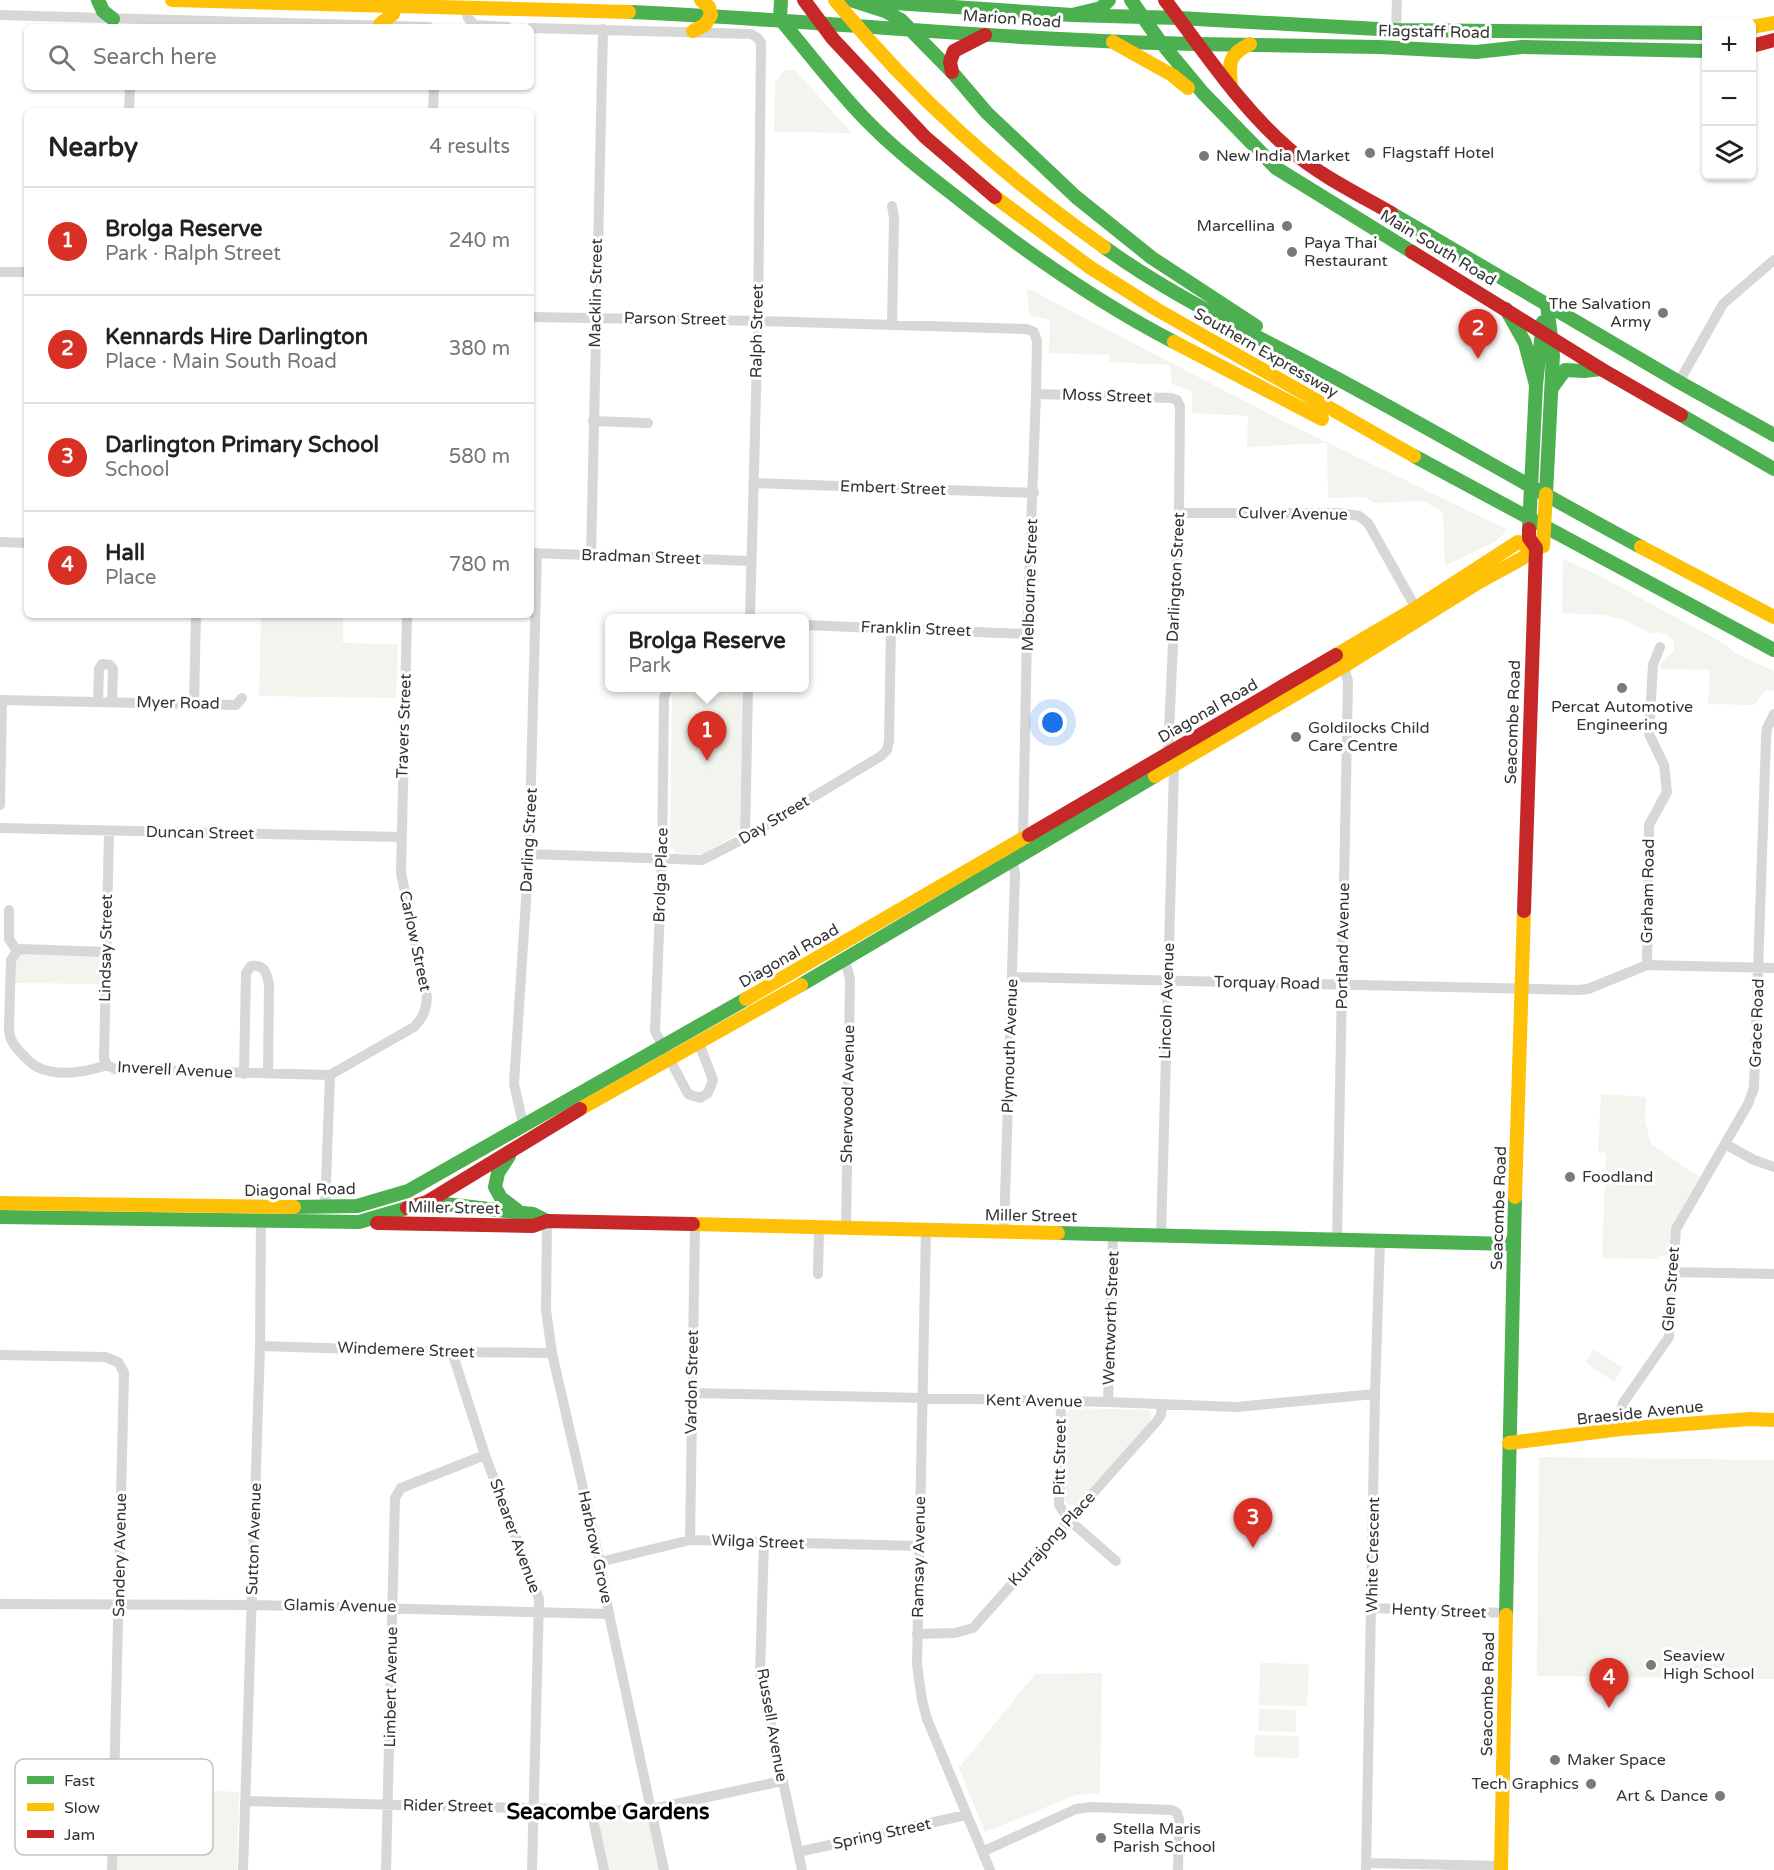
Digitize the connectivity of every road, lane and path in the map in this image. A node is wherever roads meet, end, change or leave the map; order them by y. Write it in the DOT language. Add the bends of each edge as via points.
graph roads {
  1 [pos="98,0"];
  2 [pos="172,0"];
  3 [pos="701,0"];
  4 [pos="781,0"];
  5 [pos="804,0"];
  6 [pos="835,0"];
  7 [pos="852,0"];
  8 [pos="1109,0"];
  9 [pos="1131,0"];
  10 [pos="1165,0"];
  11 [pos="1397,0"];
  12 [pos="232,2"];
  13 [pos="395,3"];
  14 [pos="466,3"];
  15 [pos="0,15"];
  16 [pos="711,15"];
  17 [pos="1072,15"];
  18 [pos="1143,16"];
  19 [pos="1179,18"];
  20 [pos="113,19"];
  21 [pos="780,19"];
  22 [pos="131,23"];
  23 [pos="380,24"];
  24 [pos="474,24"];
  25 [pos="1771,24"];
  26 [pos="1756,26"];
  27 [pos="534,28"];
  28 [pos="603,29"];
  29 [pos="910,29"];
  30 [pos="1396,30"];
  31 [pos="693,31"];
  32 [pos="1702,33"];
  33 [pos="985,34"];
  34 [pos="1774,41"];
  35 [pos="1113,42"];
  36 [pos="1161,44"];
  37 [pos="1196,44"];
  38 [pos="1250,44"];
  39 [pos="1756,45"];
  40 [pos="1380,47"];
  41 [pos="1411,49"];
  42 [pos="1702,51"];
  43 [pos="951,72"];
  44 [pos="1231,87"];
  45 [pos="130,90"];
  46 [pos="434,90"];
  47 [pos="1208,99"];
  48 [pos="129,108"];
  49 [pos="434,108"];
  50 [pos="892,206"];
  51 [pos="1774,260"];
  52 [pos="0,272"];
  53 [pos="24,272"];
  54 [pos="1547,304"];
  55 [pos="1506,309"];
  56 [pos="534,317"];
  57 [pos="596,318"];
  58 [pos="758,321"];
  59 [pos="891,325"];
  60 [pos="1034,332"];
  61 [pos="1547,334"];
  62 [pos="1601,369"];
  63 [pos="1338,378"];
  64 [pos="1679,382"];
  65 [pos="1536,385"];
  66 [pos="1552,388"];
  67 [pos="1036,394"];
  68 [pos="1177,400"];
  69 [pos="593,421"];
  70 [pos="648,423"];
  71 [pos="1774,435"];
  72 [pos="1774,469"];
  73 [pos="753,483"];
  74 [pos="1460,483"];
  75 [pos="1034,493"];
  76 [pos="1179,513"];
  77 [pos="0,542"];
  78 [pos="24,543"];
  79 [pos="1536,544"];
  80 [pos="534,553"];
  81 [pos="591,556"];
  82 [pos="751,561"];
  83 [pos="1418,613"];
  84 [pos="750,614"];
  85 [pos="1774,617"];
  86 [pos="196,618"];
  87 [pos="407,618"];
  88 [pos="533,618"];
  89 [pos="809,625"];
  90 [pos="891,628"];
  91 [pos="1027,634"];
  92 [pos="1660,647"];
  93 [pos="1774,650"];
  94 [pos="1341,660"];
  95 [pos="666,692"];
  96 [pos="748,692"];
  97 [pos="242,698"];
  98 [pos="1,700"];
  99 [pos="98,702"];
  100 [pos="112,702"];
  101 [pos="194,704"];
  102 [pos="1774,714"];
  103 [pos="1168,753"];
  104 [pos="1174,767"];
  105 [pos="0,806"];
  106 [pos="0,828"];
  107 [pos="110,831"];
  108 [pos="401,837"];
  109 [pos="745,838"];
  110 [pos="1025,844"];
  111 [pos="529,854"];
  112 [pos="662,859"];
  113 [pos="1012,860"];
  114 [pos="9,910"];
  115 [pos="838,947"];
  116 [pos="17,951"];
  117 [pos="106,952"];
  118 [pos="845,960"];
  119 [pos="1647,964"];
  120 [pos="1759,967"];
  121 [pos="1774,968"];
  122 [pos="1012,977"];
  123 [pos="1167,981"];
  124 [pos="1343,985"];
  125 [pos="1523,989"];
  126 [pos="699,1043"];
  127 [pos="667,1054"];
  128 [pos="107,1065"];
  129 [pos="244,1074"];
  130 [pos="268,1074"];
  131 [pos="330,1075"];
  132 [pos="526,1124"];
  133 [pos="534,1138"];
  134 [pos="1725,1144"];
  135 [pos="512,1152"];
  136 [pos="1774,1167"];
  137 [pos="1705,1178"];
  138 [pos="427,1202"];
  139 [pos="0,1203"];
  140 [pos="379,1203"];
  141 [pos="261,1208"];
  142 [pos="325,1208"];
  143 [pos="520,1212"];
  144 [pos="0,1217"];
  145 [pos="548,1221"];
  146 [pos="261,1222"];
  147 [pos="359,1222"];
  148 [pos="695,1225"];
  149 [pos="819,1228"];
  150 [pos="846,1229"];
  151 [pos="926,1230"];
  152 [pos="1004,1232"];
  153 [pos="1113,1235"];
  154 [pos="1161,1236"];
  155 [pos="1337,1240"];
  156 [pos="1380,1241"];
  157 [pos="1513,1244"];
  158 [pos="1672,1272"];
  159 [pos="818,1274"];
  160 [pos="1774,1274"];
  161 [pos="260,1346"];
  162 [pos="452,1352"];
  163 [pos="552,1353"];
  164 [pos="0,1355"];
  165 [pos="692,1393"];
  166 [pos="1375,1394"];
  167 [pos="922,1399"];
  168 [pos="1061,1401"];
  169 [pos="1108,1402"];
  170 [pos="1162,1404"];
  171 [pos="1774,1420"];
  172 [pos="1621,1429"];
  173 [pos="1509,1443"];
  174 [pos="485,1455"];
  175 [pos="1069,1520"];
  176 [pos="690,1540"];
  177 [pos="764,1542"];
  178 [pos="919,1546"];
  179 [pos="1116,1561"];
  180 [pos="600,1562"];
  181 [pos="119,1603"];
  182 [pos="0,1604"];
  183 [pos="252,1605"];
  184 [pos="392,1607"];
  185 [pos="1372,1608"];
  186 [pos="540,1611"];
  187 [pos="1505,1613"];
  188 [pos="609,1614"];
  189 [pos="917,1634"];
  190 [pos="115,1759"];
  191 [pos="782,1781"];
  192 [pos="245,1801"];
  193 [pos="388,1804"];
  194 [pos="533,1808"];
  195 [pos="651,1809"];
  196 [pos="591,1810"];
  197 [pos="966,1815"];
  198 [pos="798,1852"];
  199 [pos="982,1852"];
  200 [pos="112,1855"];
  201 [pos="1367,1866"];
  202 [pos="1501,1868"];
  203 [pos="112,1870"];
  204 [pos="243,1870"];
  205 [pos="386,1870"];
  206 [pos="532,1870"];
  207 [pos="604,1870"];
  208 [pos="664,1870"];
  209 [pos="802,1870"];
  210 [pos="990,1870"];
  211 [pos="1178,1870"];
  1 -- 20 [label="main road"];
  2 -- 12 [label="main road, Marion Road"];
  3 -- 16 [label="main road"];
  4 -- 21 [label="main road"];
  5 -- 74 [label="main road, Southern Expressway" via="839,46 934,144 1012,210 1091,268 1156,309"];
  6 -- 63 [label="main road, Southern Expressway" via="936,111 1058,215 1155,282 1243,332"];
  7 -- 17 [label="main road, Marion Road"];
  7 -- 29 [label="main road" via="894,14"];
  8 -- 17 [label="main road" via="1101,8"];
  9 -- 18 [label="main road, Main South Road"];
  10 -- 19 [label="main road, Main South Road"];
  11 -- 30 [label="street"];
  12 -- 13 [label="main road, Marion Road"];
  13 -- 14 [label="main road, Marion Road"];
  13 -- 23 [label="main road" via="392,16"];
  14 -- 16 [label="main road, Marion Road"];
  14 -- 24 [label="street" via="468,18"];
  15 -- 20 [label="street"];
  16 -- 21 [label="main road, Marion Road"];
  16 -- 31 [label="main road" via="705,25"];
  17 -- 18 [label="main road, Marion Road"];
  18 -- 19 [label="main road, Marion Road"];
  18 -- 36 [label="main road, Main South Road"];
  19 -- 30 [label="main road, Flagstaff Road"];
  19 -- 37 [label="main road, Main South Road"];
  20 -- 22 [label="street"];
  21 -- 29 [label="main road, Marion Road"];
  21 -- 74 [label="main road" via="865,119 904,156 1059,274 1180,346 1365,441"];
  22 -- 23 [label="street"];
  25 -- 26 [label="main road"];
  25 -- 34 [label="street"];
  27 -- 28 [label="street"];
  28 -- 31 [label="street"];
  28 -- 57 [label="street, Macklin Street"];
  29 -- 33 [label="main road, Marion Road"];
  29 -- 43 [label="main road"];
  30 -- 32 [label="main road, Flagstaff Road"];
  30 -- 40 [label="main road"];
  30 -- 41 [label="main road"];
  31 -- 58 [label="street, Ralph Street" via="751,34 760,43"];
  33 -- 35 [label="main road, Marion Road"];
  33 -- 43 [label="main road" via="954,51"];
  34 -- 39 [label="main road"];
  35 -- 36 [label="main road, Marion Road"];
  35 -- 47 [label="main road"];
  36 -- 37 [label="main road, Marion Road"];
  36 -- 47 [label="main road, Main South Road"];
  37 -- 38 [label="main road, Flagstaff Road"];
  37 -- 44 [label="main road, Main South Road"];
  38 -- 40 [label="main road, Flagstaff Road"];
  38 -- 44 [label="main road" via="1232,56"];
  40 -- 41 [label="main road, Flagstaff Road"];
  41 -- 42 [label="main road, Flagstaff Road" via="1476,52 1522,46"];
  43 -- 63 [label="main road" via="1004,130 1094,213 1175,274"];
  44 -- 54 [label="main road, Main South Road" via="1267,127 1312,166"];
  45 -- 48 [label="street"];
  46 -- 49 [label="street"];
  47 -- 55 [label="main road, Main South Road" via="1276,168"];
  50 -- 59 [label="street"];
  51 -- 64 [label="street" via="1723,304"];
  52 -- 53 [label="street"];
  54 -- 61 [label="main road, Seacombe Road"];
  54 -- 64 [label="main road, Main South Road"];
  55 -- 61 [label="main road, Main South Road"];
  55 -- 65 [label="main road" via="1525,343"];
  56 -- 57 [label="street, Parson Street"];
  57 -- 58 [label="street, Parson Street"];
  57 -- 69 [label="street, Macklin Street"];
  58 -- 59 [label="street, Parson Street"];
  58 -- 73 [label="street, Ralph Street"];
  59 -- 60 [label="street, Parson Street"];
  60 -- 67 [label="street, Melbourne Street"];
  61 -- 62 [label="main road, Main South Road"];
  61 -- 65 [label="main road, Seacombe Road"];
  61 -- 66 [label="main road, Seacombe Road"];
  62 -- 66 [label="main road" via="1565,370"];
  62 -- 72 [label="main road, Main South Road"];
  63 -- 85 [label="main road, Southern Expressway"];
  64 -- 71 [label="main road, Main South Road"];
  65 -- 79 [label="main road, Seacombe Road"];
  66 -- 79 [label="main road, Seacombe Road" via="1547,476"];
  67 -- 68 [label="street, Moss Street"];
  67 -- 75 [label="street, Melbourne Street"];
  68 -- 76 [label="street, Darlington Street"];
  69 -- 70 [label="street"];
  69 -- 81 [label="street, Macklin Street"];
  73 -- 75 [label="street, Embert Street"];
  73 -- 82 [label="street, Ralph Street"];
  74 -- 93 [label="main road, Southern Expressway"];
  75 -- 91 [label="street, Melbourne Street"];
  76 -- 83 [label="street, Culver Avenue" via="1359,516 1368,523"];
  76 -- 103 [label="street, Darlington Street"];
  77 -- 78 [label="street"];
  79 -- 83 [label="main road, Diagonal Road" via="1521,559"];
  79 -- 125 [label="main road, Seacombe Road"];
  80 -- 81 [label="street, Bradman Street"];
  81 -- 82 [label="street, Bradman Street"];
  82 -- 84 [label="street, Ralph Street"];
  83 -- 94 [label="main road, Diagonal Road"];
  86 -- 101 [label="street"];
  87 -- 108 [label="street, Travers Street"];
  88 -- 111 [label="street, Darling Street"];
  89 -- 90 [label="street, Franklin Street"];
  90 -- 91 [label="street, Franklin Street"];
  90 -- 109 [label="street, Day Street" via="887,750"];
  91 -- 110 [label="street, Melbourne Street"];
  92 -- 119 [label="street, Graham Road" via="1653,665 1649,734 1664,765 1667,792 1649,825"];
  94 -- 103 [label="main road, Diagonal Road"];
  94 -- 104 [label="main road, Diagonal Road"];
  94 -- 124 [label="street, Portland Avenue" via="1348,681"];
  95 -- 112 [label="street, Brolga Place"];
  96 -- 109 [label="street"];
  97 -- 101 [label="street, Myer Road" via="236,705"];
  98 -- 99 [label="street, Myer Road"];
  98 -- 105 [label="street"];
  99 -- 100 [label="street, Myer Road"];
  99 -- 100 [label="street, Myer Road" via="102,664 113,669"];
  100 -- 101 [label="street, Myer Road"];
  102 -- 120 [label="street, Grace Road" via="1766,739"];
  103 -- 104 [label="main road"];
  103 -- 110 [label="main road, Diagonal Road"];
  104 -- 110 [label="main road, Diagonal Road"];
  104 -- 123 [label="street, Lincoln Avenue"];
  106 -- 107 [label="street, Duncan Street"];
  107 -- 108 [label="street, Duncan Street"];
  107 -- 117 [label="street, Lindsay Street"];
  108 -- 131 [label="street, Carlow Street" via="401,873 427,997 426,1010 414,1028"];
  109 -- 112 [label="street, Day Street" via="702,860"];
  110 -- 113 [label="main road, Diagonal Road"];
  110 -- 115 [label="main road, Diagonal Road"];
  111 -- 112 [label="street, Day Street"];
  111 -- 132 [label="street, Darling Street" via="514,1084"];
  112 -- 127 [label="street, Brolga Place" via="655,1031"];
  113 -- 118 [label="main road, Diagonal Road"];
  113 -- 122 [label="street, Plymouth Avenue"];
  114 -- 116 [label="street" via="9,939"];
  115 -- 118 [label="main road"];
  115 -- 127 [label="main road, Diagonal Road"];
  116 -- 117 [label="street"];
  116 -- 128 [label="street" via="11,960 9,1036 13,1045 34,1066 46,1071 85,1072"];
  117 -- 128 [label="street, Lindsay Street"];
  118 -- 126 [label="main road, Diagonal Road"];
  118 -- 150 [label="street, Sherwood Avenue" via="850,979"];
  119 -- 120 [label="street"];
  119 -- 125 [label="street, Torquay Road" via="1588,989"];
  120 -- 121 [label="street"];
  120 -- 134 [label="street, Grace Road" via="1754,1088"];
  122 -- 123 [label="street, Torquay Road"];
  122 -- 152 [label="street, Plymouth Avenue"];
  123 -- 124 [label="street, Torquay Road"];
  123 -- 154 [label="street, Lincoln Avenue"];
  124 -- 125 [label="street, Torquay Road"];
  124 -- 155 [label="street, Portland Avenue"];
  125 -- 157 [label="main road, Seacombe Road"];
  126 -- 127 [label="main road, Diagonal Road"];
  126 -- 127 [label="street" via="713,1080 708,1093 700,1098 688,1094"];
  127 -- 132 [label="main road, Diagonal Road"];
  127 -- 133 [label="main road, Diagonal Road"];
  128 -- 129 [label="street, Inverell Avenue" via="115,1070"];
  129 -- 130 [label="street, Inverell Avenue"];
  129 -- 130 [label="street, Inverell Avenue" via="246,974 251,966 257,965 267,974 269,985"];
  130 -- 131 [label="street, Inverell Avenue"];
  131 -- 142 [label="street"];
  132 -- 133 [label="main road"];
  132 -- 140 [label="main road, Diagonal Road" via="423,1183"];
  133 -- 135 [label="main road, Diagonal Road"];
  134 -- 136 [label="street"];
  134 -- 137 [label="street, Grace Road"];
  135 -- 138 [label="main road, Diagonal Road"];
  135 -- 143 [label="main road" via="500,1168 494,1189 497,1196"];
  137 -- 158 [label="street, Glen Street" via="1676,1229"];
  138 -- 140 [label="main road, Miller Street"];
  138 -- 143 [label="main road, Miller Street"];
  138 -- 147 [label="main road, Diagonal Road"];
  139 -- 141 [label="main road, Diagonal Road"];
  140 -- 142 [label="main road, Diagonal Road"];
  141 -- 142 [label="main road, Diagonal Road"];
  141 -- 146 [label="street, Sutton Avenue"];
  143 -- 145 [label="main road, Miller Street"];
  144 -- 146 [label="main road, Diagonal Road"];
  145 -- 147 [label="main road, Miller Street" via="533,1226"];
  145 -- 148 [label="main road, Miller Street"];
  145 -- 163 [label="street, Harbrow Grove" via="546,1310"];
  146 -- 147 [label="main road, Diagonal Road"];
  146 -- 161 [label="street, Sutton Avenue"];
  148 -- 149 [label="main road, Miller Street"];
  148 -- 165 [label="street, Vardon Street"];
  149 -- 150 [label="main road, Miller Street"];
  149 -- 159 [label="street"];
  150 -- 151 [label="main road, Miller Street"];
  151 -- 152 [label="main road, Miller Street"];
  151 -- 167 [label="street, Ramsay Avenue"];
  152 -- 153 [label="main road, Miller Street"];
  153 -- 154 [label="main road, Miller Street"];
  153 -- 169 [label="street, Wentworth Street"];
  154 -- 155 [label="main road, Miller Street"];
  155 -- 156 [label="main road, Miller Street"];
  156 -- 157 [label="main road, Miller Street"];
  156 -- 166 [label="street, White Crescent"];
  157 -- 173 [label="main road, Seacombe Road"];
  158 -- 160 [label="street"];
  158 -- 172 [label="street, Glen Street" via="1669,1336 1623,1403"];
  161 -- 162 [label="street, Windemere Street"];
  161 -- 183 [label="street, Sutton Avenue"];
  162 -- 163 [label="street, Windemere Street"];
  162 -- 174 [label="street, Shearer Avenue"];
  163 -- 180 [label="street, Harbrow Grove"];
  164 -- 181 [label="street, Sandery Avenue" via="105,1357 122,1367"];
  165 -- 167 [label="street, Kent Avenue"];
  165 -- 176 [label="street, Vardon Street"];
  166 -- 170 [label="street, Kent Avenue" via="1236,1407"];
  166 -- 185 [label="street, White Crescent"];
  167 -- 168 [label="street, Kent Avenue"];
  167 -- 178 [label="street, Ramsay Avenue"];
  168 -- 169 [label="street, Kent Avenue"];
  168 -- 175 [label="street, Pitt Street" via="1058,1499"];
  169 -- 170 [label="street, Kent Avenue"];
  170 -- 175 [label="street, Kurrajong Place" via="1161,1415"];
  171 -- 172 [label="main road, Braeside Avenue"];
  172 -- 173 [label="main road, Braeside Avenue"];
  173 -- 187 [label="main road, Seacombe Road"];
  174 -- 184 [label="street, Limbert Avenue" via="398,1492"];
  174 -- 186 [label="street, Shearer Avenue" via="539,1599"];
  175 -- 179 [label="street, Pitt Street"];
  175 -- 189 [label="street, Kurrajong Place" via="973,1628 955,1633"];
  176 -- 177 [label="street, Wilga Street"];
  176 -- 180 [label="street, Wilga Street"];
  177 -- 178 [label="street, Wilga Street"];
  177 -- 191 [label="street, Russell Avenue" via="760,1674"];
  178 -- 189 [label="street, Ramsay Avenue"];
  180 -- 188 [label="street, Harbrow Grove"];
  181 -- 182 [label="street, Glamis Avenue"];
  181 -- 183 [label="street, Glamis Avenue"];
  181 -- 190 [label="street, Sandery Avenue"];
  183 -- 184 [label="street, Glamis Avenue"];
  183 -- 192 [label="street, Sutton Avenue"];
  184 -- 186 [label="street, Glamis Avenue"];
  184 -- 193 [label="street, Limbert Avenue"];
  185 -- 187 [label="street, Henty Street"];
  185 -- 201 [label="street, White Crescent"];
  186 -- 188 [label="street, Glamis Avenue"];
  186 -- 194 [label="street, Shearer Avenue"];
  187 -- 202 [label="main road, Seacombe Road"];
  188 -- 195 [label="street, Harbrow Grove"];
  189 -- 197 [label="street, Ramsay Avenue" via="917,1665 927,1719"];
  191 -- 195 [label="street, Rider Street"];
  191 -- 198 [label="street, Russell Avenue"];
  192 -- 193 [label="street, Rider Street"];
  192 -- 204 [label="street, Sutton Avenue"];
  193 -- 194 [label="street, Rider Street"];
  193 -- 205 [label="street, Limbert Avenue"];
  194 -- 196 [label="street, Rider Street"];
  194 -- 206 [label="street, Shearer Avenue"];
  195 -- 196 [label="street, Rider Street"];
  195 -- 208 [label="street, Harbrow Grove"];
  196 -- 207 [label="street"];
  197 -- 198 [label="street, Spring Street"];
  197 -- 199 [label="street, Ramsay Avenue"];
  198 -- 209 [label="street, Russell Avenue"];
  199 -- 210 [label="street, Ramsay Avenue"];
  199 -- 211 [label="street" via="1076,1809 1172,1810 1179,1819"];
  200 -- 203 [label="street, Sandery Avenue"];
  201 -- 202 [label="street"];
}
